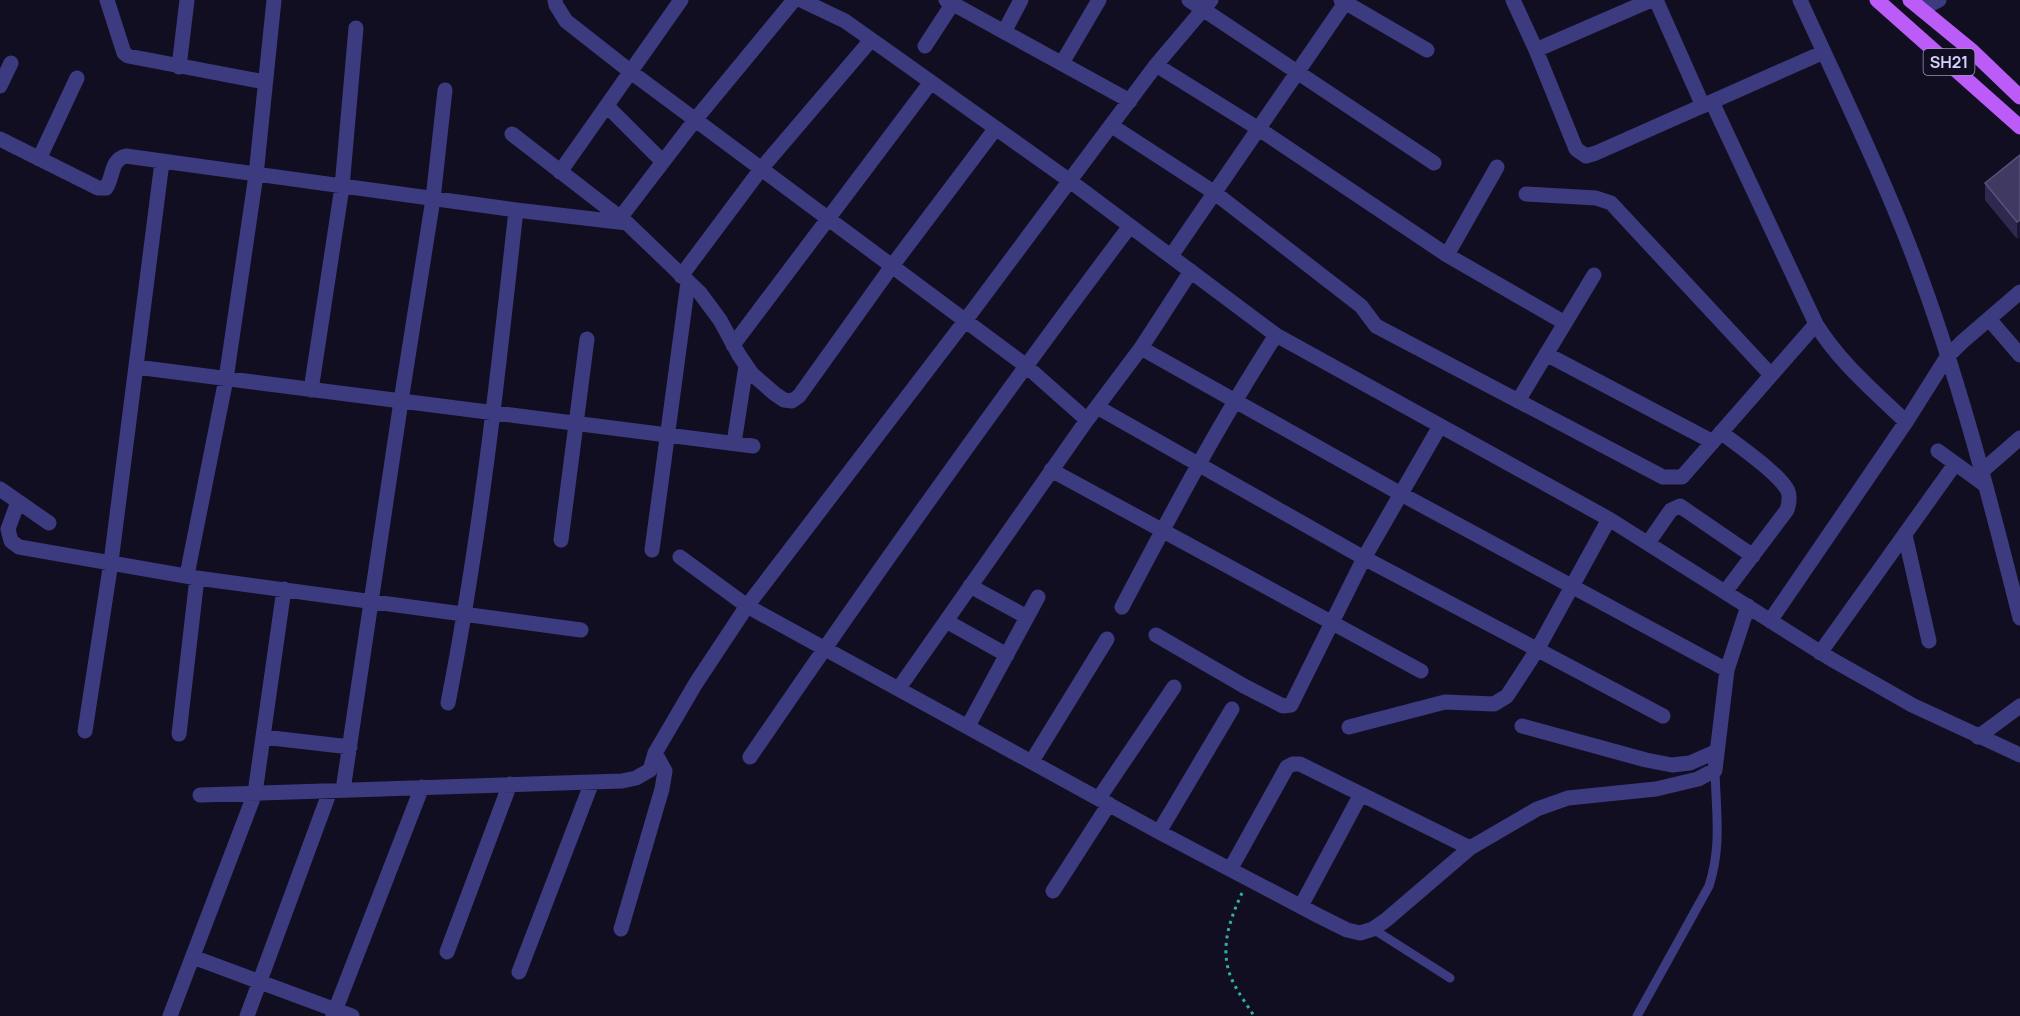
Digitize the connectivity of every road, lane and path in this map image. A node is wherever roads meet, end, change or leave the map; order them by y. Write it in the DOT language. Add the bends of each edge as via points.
graph roads {
  1 [pos="106,0"];
  2 [pos="187,0"];
  3 [pos="274,0"];
  4 [pos="555,0"];
  5 [pos="681,0"];
  6 [pos="794,0"];
  7 [pos="801,0"];
  8 [pos="1021,0"];
  9 [pos="1099,0"];
  10 [pos="1189,0"];
  11 [pos="1513,0"];
  12 [pos="1651,0"];
  13 [pos="1656,0"];
  14 [pos="1800,0"];
  15 [pos="1877,0"];
  16 [pos="1939,0"];
  17 [pos="952,1"];
  18 [pos="1345,1"];
  19 [pos="1207,5"];
  20 [pos="1915,5"];
  21 [pos="356,28"];
  22 [pos="1004,32"];
  23 [pos="871,40"];
  24 [pos="925,46"];
  25 [pos="1427,50"];
  26 [pos="1536,50"];
  27 [pos="1824,52"];
  28 [pos="11,63"];
  29 [pos="1062,63"];
  30 [pos="1156,65"];
  31 [pos="179,67"];
  32 [pos="631,72"];
  33 [pos="1298,72"];
  34 [pos="77,78"];
  35 [pos="265,82"];
  36 [pos="931,82"];
  37 [pos="0,86"];
  38 [pos="445,90"];
  39 [pos="2020,96"];
  40 [pos="1131,101"];
  41 [pos="1708,104"];
  42 [pos="607,106"];
  43 [pos="695,120"];
  44 [pos="1112,126"];
  45 [pos="2020,127"];
  46 [pos="996,128"];
  47 [pos="1259,129"];
  48 [pos="512,135"];
  49 [pos="0,139"];
  50 [pos="39,159"];
  51 [pos="162,162"];
  52 [pos="663,162"];
  53 [pos="1434,163"];
  54 [pos="1497,167"];
  55 [pos="761,169"];
  56 [pos="560,172"];
  57 [pos="256,175"];
  58 [pos="1070,181"];
  59 [pos="342,186"];
  60 [pos="1215,193"];
  61 [pos="1526,194"];
  62 [pos="433,199"];
  63 [pos="516,210"];
  64 [pos="828,219"];
  65 [pos="624,220"];
  66 [pos="1131,226"];
  67 [pos="1447,255"];
  68 [pos="1171,256"];
  69 [pos="892,266"];
  70 [pos="1191,271"];
  71 [pos="1594,275"];
  72 [pos="685,279"];
  73 [pos="2020,292"];
  74 [pos="1989,319"];
  75 [pos="965,321"];
  76 [pos="1565,323"];
  77 [pos="1816,324"];
  78 [pos="1276,335"];
  79 [pos="587,339"];
  80 [pos="733,345"];
  81 [pos="1141,348"];
  82 [pos="1546,354"];
  83 [pos="2020,355"];
  84 [pos="1947,357"];
  85 [pos="1025,365"];
  86 [pos="746,366"];
  87 [pos="136,368"];
  88 [pos="1771,375"];
  89 [pos="226,379"];
  90 [pos="310,390"];
  91 [pos="1234,399"];
  92 [pos="401,401"];
  93 [pos="1518,401"];
  94 [pos="1097,407"];
  95 [pos="494,413"];
  96 [pos="1087,420"];
  97 [pos="1906,422"];
  98 [pos="576,423"];
  99 [pos="1440,426"];
  100 [pos="667,435"];
  101 [pos="1717,437"];
  102 [pos="2020,438"];
  103 [pos="734,443"];
  104 [pos="753,446"];
  105 [pos="1938,451"];
  106 [pos="1955,464"];
  107 [pos="1197,465"];
  108 [pos="1052,470"];
  109 [pos="1983,478"];
  110 [pos="0,489"];
  111 [pos="1401,494"];
  112 [pos="18,502"];
  113 [pos="1609,519"];
  114 [pos="49,523"];
  115 [pos="1162,531"];
  116 [pos="1905,535"];
  117 [pos="561,540"];
  118 [pos="1647,543"];
  119 [pos="652,550"];
  120 [pos="1753,556"];
  121 [pos="680,557"];
  122 [pos="1364,558"];
  123 [pos="111,562"];
  124 [pos="192,577"];
  125 [pos="970,586"];
  126 [pos="1571,587"];
  127 [pos="284,589"];
  128 [pos="1725,592"];
  129 [pos="2018,596"];
  130 [pos="1038,597"];
  131 [pos="372,601"];
  132 [pos="747,606"];
  133 [pos="1748,606"];
  134 [pos="1122,607"];
  135 [pos="465,614"];
  136 [pos="1027,617"];
  137 [pos="2020,618"];
  138 [pos="946,621"];
  139 [pos="1770,621"];
  140 [pos="1331,622"];
  141 [pos="581,630"];
  142 [pos="1156,635"];
  143 [pos="1107,639"];
  144 [pos="1929,641"];
  145 [pos="825,647"];
  146 [pos="1537,650"];
  147 [pos="1820,652"];
  148 [pos="1007,655"];
  149 [pos="1727,670"];
  150 [pos="1421,671"];
  151 [pos="1174,687"];
  152 [pos="899,688"];
  153 [pos="447,703"];
  154 [pos="2020,706"];
  155 [pos="1232,709"];
  156 [pos="1663,716"];
  157 [pos="969,726"];
  158 [pos="1522,726"];
  159 [pos="1349,728"];
  160 [pos="85,731"];
  161 [pos="179,734"];
  162 [pos="1978,736"];
  163 [pos="263,737"];
  164 [pos="350,747"];
  165 [pos="1717,751"];
  166 [pos="655,753"];
  167 [pos="2020,755"];
  168 [pos="750,758"];
  169 [pos="1032,761"];
  170 [pos="1715,770"];
  171 [pos="592,782"];
  172 [pos="510,784"];
  173 [pos="422,788"];
  174 [pos="337,790"];
  175 [pos="255,793"];
  176 [pos="1361,794"];
  177 [pos="200,795"];
  178 [pos="1104,801"];
  179 [pos="1159,832"];
  180 [pos="1470,848"];
  181 [pos="1231,868"];
  182 [pos="1250,878"];
  183 [pos="1053,891"];
  184 [pos="1301,906"];
  185 [pos="621,929"];
  186 [pos="1372,929"];
  187 [pos="447,952"];
  188 [pos="193,957"];
  189 [pos="519,972"];
  190 [pos="1450,978"];
  191 [pos="261,982"];
  192 [pos="334,1013"];
  193 [pos="170,1016"];
  194 [pos="247,1016"];
  195 [pos="352,1016"];
  196 [pos="1254,1016"];
  197 [pos="1637,1016"];
  1 -- 31 [label="street" via="124,53"];
  2 -- 31 [label="street"];
  3 -- 35 [label="street"];
  4 -- 32 [label="street" via="566,21"];
  5 -- 32 [label="street"];
  6 -- 43 [label="street"];
  7 -- 23 [label="street" via="845,21"];
  8 -- 22 [label="street"];
  9 -- 29 [label="street"];
  10 -- 19 [label="street"];
  11 -- 26 [label="street"];
  12 -- 26 [label="street"];
  13 -- 41 [label="street"];
  14 -- 27 [label="street"];
  15 -- 45 [label="main road, SH21"];
  16 -- 20 [label="street"];
  17 -- 22 [label="street"];
  17 -- 24 [label="street"];
  18 -- 25 [label="street"];
  18 -- 33 [label="street"];
  19 -- 30 [label="street"];
  19 -- 33 [label="street"];
  20 -- 39 [label="main road, SH21"];
  21 -- 59 [label="street"];
  22 -- 29 [label="street"];
  23 -- 36 [label="street"];
  23 -- 55 [label="street"];
  26 -- 41 [label="street" via="1576,149 1586,156"];
  27 -- 41 [label="street"];
  27 -- 84 [label="street" via="1912,253"];
  28 -- 37 [label="street"];
  29 -- 40 [label="street"];
  30 -- 40 [label="street"];
  30 -- 47 [label="street"];
  31 -- 35 [label="street"];
  32 -- 42 [label="street"];
  32 -- 43 [label="street"];
  33 -- 47 [label="street"];
  33 -- 53 [label="street"];
  34 -- 50 [label="street"];
  35 -- 57 [label="street"];
  36 -- 46 [label="street"];
  36 -- 64 [label="street"];
  38 -- 62 [label="street"];
  40 -- 44 [label="street"];
  41 -- 77 [label="street"];
  42 -- 52 [label="street"];
  42 -- 56 [label="street"];
  43 -- 52 [label="street"];
  43 -- 55 [label="street"];
  44 -- 58 [label="street"];
  44 -- 60 [label="street"];
  46 -- 58 [label="street"];
  46 -- 69 [label="street"];
  47 -- 60 [label="street"];
  47 -- 67 [label="street"];
  48 -- 56 [label="street"];
  49 -- 50 [label="street"];
  50 -- 51 [label="street" via="98,188 106,188 110,182 118,158"];
  51 -- 57 [label="street"];
  51 -- 87 [label="street"];
  52 -- 65 [label="street"];
  54 -- 67 [label="street"];
  55 -- 64 [label="street"];
  55 -- 72 [label="street"];
  56 -- 65 [label="street"];
  57 -- 59 [label="street"];
  57 -- 89 [label="street"];
  58 -- 66 [label="street"];
  58 -- 75 [label="street"];
  59 -- 62 [label="street"];
  59 -- 90 [label="street"];
  60 -- 68 [label="street"];
  60 -- 93 [label="street" via="1361,306 1377,326"];
  61 -- 88 [label="street" via="1596,198 1611,204"];
  62 -- 63 [label="street"];
  62 -- 92 [label="street"];
  63 -- 65 [label="street"];
  63 -- 95 [label="street"];
  64 -- 69 [label="street"];
  64 -- 80 [label="street"];
  65 -- 72 [label="street"];
  66 -- 68 [label="street"];
  66 -- 85 [label="street"];
  67 -- 76 [label="street"];
  68 -- 70 [label="street"];
  69 -- 75 [label="street"];
  69 -- 86 [label="street" via="792,401 784,400"];
  70 -- 78 [label="street"];
  70 -- 81 [label="street"];
  71 -- 76 [label="street"];
  72 -- 80 [label="street" via="720,320"];
  72 -- 100 [label="street"];
  73 -- 74 [label="street"];
  74 -- 83 [label="street"];
  74 -- 84 [label="street"];
  75 -- 85 [label="street"];
  75 -- 132 [label="street"];
  76 -- 82 [label="street"];
  77 -- 88 [label="street"];
  77 -- 97 [label="street" via="1838,355"];
  78 -- 91 [label="street"];
  78 -- 99 [label="street"];
  79 -- 98 [label="street"];
  80 -- 86 [label="street"];
  81 -- 91 [label="street"];
  81 -- 94 [label="street"];
  82 -- 93 [label="street"];
  82 -- 101 [label="street"];
  84 -- 97 [label="street"];
  84 -- 109 [label="street"];
  85 -- 96 [label="street"];
  85 -- 145 [label="street"];
  86 -- 103 [label="street"];
  87 -- 89 [label="street"];
  87 -- 123 [label="street"];
  88 -- 101 [label="street"];
  89 -- 90 [label="street"];
  89 -- 124 [label="street"];
  90 -- 92 [label="street"];
  91 -- 107 [label="street"];
  91 -- 111 [label="street"];
  92 -- 95 [label="street"];
  92 -- 131 [label="street"];
  93 -- 101 [label="street" via="1663,477 1682,477"];
  94 -- 96 [label="street"];
  94 -- 107 [label="street"];
  95 -- 98 [label="street"];
  95 -- 135 [label="street"];
  96 -- 108 [label="street"];
  97 -- 139 [label="street"];
  98 -- 100 [label="street"];
  98 -- 117 [label="street"];
  99 -- 111 [label="street"];
  99 -- 113 [label="street"];
  100 -- 103 [label="street"];
  100 -- 119 [label="street"];
  101 -- 120 [label="street" via="1780,480 1789,493 1787,510"];
  102 -- 109 [label="street"];
  103 -- 104 [label="street"];
  105 -- 106 [label="street"];
  106 -- 109 [label="street"];
  106 -- 116 [label="street"];
  107 -- 115 [label="street"];
  107 -- 122 [label="street"];
  108 -- 115 [label="street"];
  108 -- 125 [label="street"];
  109 -- 129 [label="street"];
  110 -- 112 [label="street"];
  111 -- 122 [label="street"];
  111 -- 126 [label="street"];
  112 -- 114 [label="street"];
  112 -- 123 [label="street" via="8,529 10,541 19,546"];
  113 -- 118 [label="street"];
  113 -- 126 [label="street"];
  115 -- 134 [label="street"];
  115 -- 140 [label="street"];
  116 -- 144 [label="street"];
  116 -- 147 [label="street"];
  118 -- 120 [label="street" via="1671,510 1680,506"];
  118 -- 128 [label="street"];
  120 -- 128 [label="street"];
  121 -- 132 [label="street"];
  122 -- 140 [label="street"];
  122 -- 146 [label="street"];
  123 -- 124 [label="street"];
  123 -- 160 [label="street"];
  124 -- 127 [label="street"];
  124 -- 161 [label="street"];
  125 -- 136 [label="street"];
  125 -- 138 [label="street"];
  126 -- 146 [label="street"];
  126 -- 149 [label="street"];
  127 -- 131 [label="street"];
  127 -- 163 [label="street"];
  128 -- 133 [label="street"];
  129 -- 137 [label="street"];
  130 -- 136 [label="street"];
  131 -- 135 [label="street"];
  131 -- 164 [label="street"];
  132 -- 145 [label="street"];
  132 -- 166 [label="street"];
  133 -- 139 [label="street"];
  133 -- 149 [label="street"];
  135 -- 141 [label="street"];
  135 -- 153 [label="street"];
  136 -- 148 [label="street"];
  138 -- 148 [label="street"];
  138 -- 152 [label="street"];
  139 -- 147 [label="street"];
  140 -- 142 [label="street" via="1299,691 1287,706 1244,687"];
  140 -- 150 [label="street"];
  143 -- 169 [label="street"];
  145 -- 152 [label="street"];
  145 -- 168 [label="street"];
  146 -- 156 [label="street"];
  146 -- 159 [label="street" via="1507,696 1494,704 1446,702"];
  147 -- 162 [label="street" via="1912,705"];
  148 -- 157 [label="street"];
  149 -- 165 [label="street"];
  151 -- 178 [label="street"];
  152 -- 157 [label="street"];
  154 -- 162 [label="street"];
  155 -- 179 [label="street"];
  157 -- 169 [label="street"];
  158 -- 165 [label="street" via="1672,765 1690,763"];
  162 -- 167 [label="street"];
  163 -- 164 [label="street"];
  163 -- 175 [label="street"];
  164 -- 174 [label="street"];
  165 -- 170 [label="street"];
  166 -- 171 [label="street" via="650,770 636,778"];
  166 -- 185 [label="street" via="665,771 662,789"];
  169 -- 178 [label="street"];
  170 -- 180 [label="street" via="1698,779 1656,789 1561,800 1537,809"];
  170 -- 197 [label="lane" via="1718,846 1709,886"];
  171 -- 172 [label="street"];
  171 -- 189 [label="street"];
  172 -- 173 [label="street"];
  172 -- 187 [label="street"];
  173 -- 174 [label="street"];
  173 -- 192 [label="street"];
  174 -- 175 [label="street"];
  174 -- 191 [label="street"];
  175 -- 177 [label="street"];
  175 -- 188 [label="street"];
  176 -- 180 [label="street"];
  176 -- 181 [label="street" via="1300,764 1287,767"];
  176 -- 184 [label="street"];
  178 -- 179 [label="street"];
  178 -- 183 [label="street"];
  179 -- 181 [label="street"];
  180 -- 186 [label="street"];
  181 -- 182 [label="street"];
  182 -- 184 [label="street"];
  182 -- 196 [label="path" via="1227,930 1227,964"];
  184 -- 186 [label="street" via="1347,930 1360,933"];
  186 -- 190 [label="lane"];
  188 -- 191 [label="street"];
  188 -- 193 [label="street"];
  191 -- 192 [label="street"];
  191 -- 194 [label="street"];
  192 -- 195 [label="street"];
}
